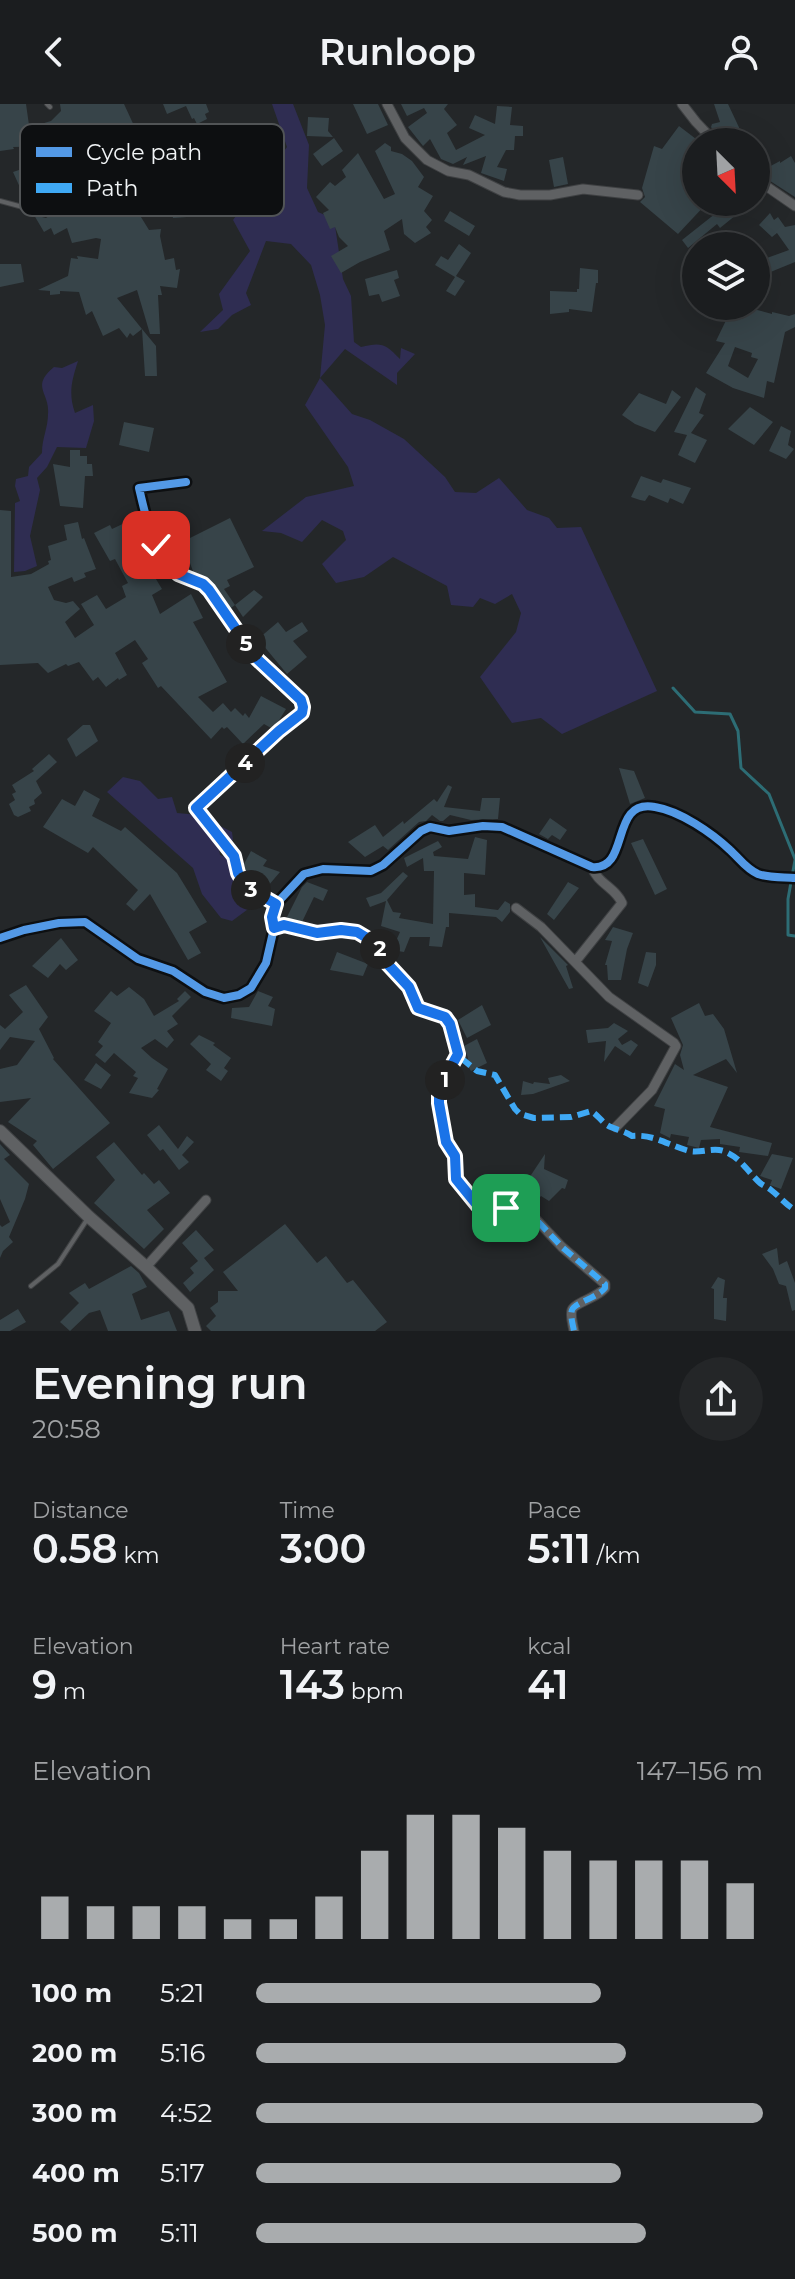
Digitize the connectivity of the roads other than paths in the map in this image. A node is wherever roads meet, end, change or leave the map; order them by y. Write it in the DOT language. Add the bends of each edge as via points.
graph roads {
  1 [pos="387,104"];
  2 [pos="682,104"];
  3 [pos="702,128"];
  4 [pos="770,189"];
  5 [pos="638,195"];
  6 [pos="0,201"];
  7 [pos="20,206"];
  8 [pos="795,206"];
  9 [pos="186,482"];
  10 [pos="592,867"];
  11 [pos="795,878"];
  12 [pos="276,904"];
  13 [pos="516,908"];
  14 [pos="274,928"];
  15 [pos="0,938"];
  16 [pos="575,962"];
  17 [pos="616,1127"];
  18 [pos="0,1131"];
  19 [pos="206,1200"];
  20 [pos="89,1217"];
  21 [pos="146,1267"];
  22 [pos="31,1286"];
  23 [pos="195,1331"];
  24 [pos="574,1331"];
  1 -- 5 [label="street" via="405,138 427,160 504,192 550,195 583,189"];
  2 -- 3 [label="street"];
  4 -- 8 [label="street"];
  6 -- 7 [label="lane"];
  9 -- 12 [label="street" via="139,488 156,545 178,574 209,590 256,658 303,707 196,808 234,856 246,887"];
  10 -- 11 [label="street" via="606,864 612,856 631,811 655,806 698,825 753,871"];
  10 -- 12 [label="street" via="502,827 430,827 371,871 323,869 304,874"];
  10 -- 16 [label="street" via="622,903"];
  12 -- 14 [label="street"];
  13 -- 16 [label="street"];
  14 -- 15 [label="street" via="266,963 251,988 224,998 138,959 85,922"];
  14 -- 24 [label="street" via="357,932 377,944 418,1008 445,1017 459,1056 438,1097 456,1179 478,1206 515,1206 530,1213 605,1284 601,1294 574,1306"];
  16 -- 17 [label="street" via="609,997 676,1045 652,1090"];
  18 -- 20 [label="main road"];
  19 -- 21 [label="street"];
  20 -- 21 [label="main road"];
  20 -- 22 [label="lane" via="58,1264"];
  21 -- 23 [label="main road" via="188,1308"];
}
